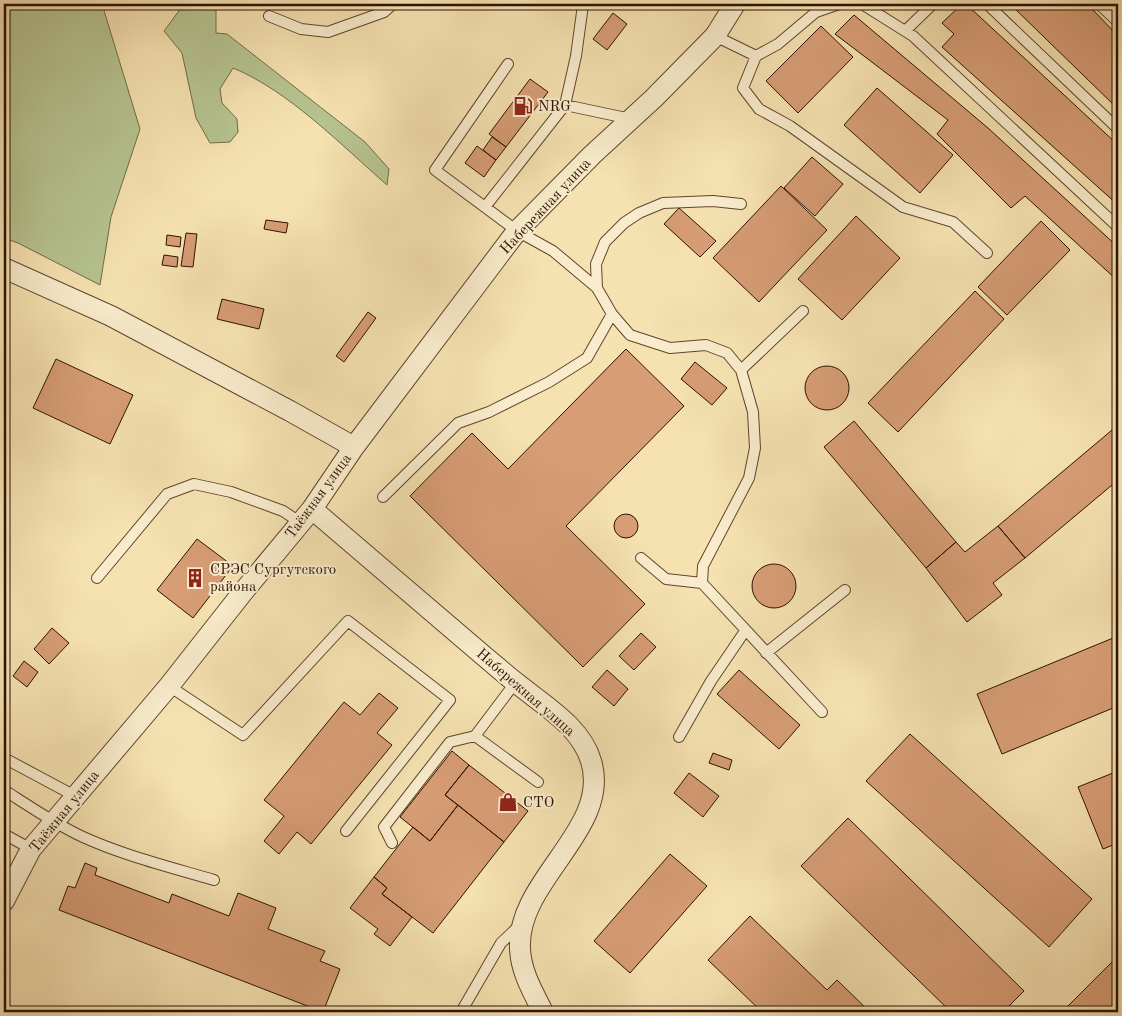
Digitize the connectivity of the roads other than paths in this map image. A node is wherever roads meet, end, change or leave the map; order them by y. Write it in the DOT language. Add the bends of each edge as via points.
graph roads {
  1 [pos="393,4"];
  2 [pos="582,4"];
  3 [pos="735,4"];
  4 [pos="839,4"];
  5 [pos="862,4"];
  6 [pos="933,4"];
  7 [pos="987,4"];
  8 [pos="1099,4"];
  9 [pos="269,16"];
  10 [pos="1118,22"];
  11 [pos="905,31"];
  12 [pos="715,36"];
  13 [pos="756,56"];
  14 [pos="508,64"];
  15 [pos="565,105"];
  16 [pos="631,119"];
  17 [pos="1118,129"];
  18 [pos="741,204"];
  19 [pos="486,207"];
  20 [pos="1118,227"];
  21 [pos="517,232"];
  22 [pos="987,253"];
  23 [pos="4,268"];
  24 [pos="597,288"];
  25 [pos="803,311"];
  26 [pos="612,314"];
  27 [pos="741,370"];
  28 [pos="354,447"];
  29 [pos="383,497"];
  30 [pos="306,516"];
  31 [pos="641,558"];
  32 [pos="97,578"];
  33 [pos="702,583"];
  34 [pos="845,590"];
  35 [pos="745,631"];
  36 [pos="766,652"];
  37 [pos="516,683"];
  38 [pos="169,686"];
  39 [pos="822,712"];
  40 [pos="474,736"];
  41 [pos="679,737"];
  42 [pos="4,758"];
  43 [pos="538,782"];
  44 [pos="4,790"];
  45 [pos="75,796"];
  46 [pos="54,822"];
  47 [pos="346,832"];
  48 [pos="6,839"];
  49 [pos="392,843"];
  50 [pos="31,849"];
  51 [pos="214,880"];
  52 [pos="4,901"];
  53 [pos="521,925"];
  54 [pos="460,1012"];
  55 [pos="543,1012"];
  1 -- 9 [label="lane" via="384,12 328,32 301,29"];
  2 -- 15 [label="lane" via="576,56"];
  3 -- 12 [label="street, Набережная улица"];
  4 -- 13 [label="lane" via="816,12 778,44"];
  5 -- 11 [label="lane"];
  6 -- 11 [label="lane"];
  7 -- 17 [label="lane"];
  8 -- 10 [label="lane"];
  11 -- 20 [label="lane"];
  12 -- 13 [label="lane"];
  12 -- 16 [label="street, Набережная улица"];
  13 -- 22 [label="lane" via="743,88 759,109 790,126 902,207 953,222"];
  14 -- 19 [label="lane" via="435,170"];
  15 -- 16 [label="lane"];
  15 -- 19 [label="lane"];
  16 -- 21 [label="street, Набережная улица"];
  18 -- 24 [label="lane" via="713,201 663,203 639,214 604,242 596,264"];
  19 -- 21 [label="lane"];
  21 -- 24 [label="lane" via="553,250"];
  21 -- 28 [label="street, Набережная улица"];
  23 -- 28 [label="street, Таёжная улица" via="110,316"];
  24 -- 26 [label="lane"];
  25 -- 27 [label="lane"];
  26 -- 27 [label="lane" via="630,335 670,348 706,345 727,353"];
  26 -- 29 [label="lane" via="587,358 549,382 489,412 458,423"];
  27 -- 33 [label="lane" via="753,412 755,448 749,478 703,566"];
  28 -- 30 [label="street, Таёжная улица"];
  30 -- 32 [label="lane" via="194,484 167,494"];
  30 -- 37 [label="street, Набережная улица"];
  30 -- 38 [label="street, Таёжная улица"];
  31 -- 33 [label="lane" via="666,580"];
  33 -- 35 [label="lane"];
  34 -- 36 [label="lane"];
  35 -- 36 [label="lane"];
  35 -- 41 [label="lane"];
  36 -- 39 [label="lane"];
  37 -- 40 [label="lane"];
  37 -- 53 [label="street, Набережная улица" via="583,743 591,761 594,782 590,803 580,825 530,902"];
  38 -- 45 [label="street, Таёжная улица"];
  38 -- 47 [label="lane" via="243,735 348,621 450,700"];
  40 -- 43 [label="lane"];
  40 -- 49 [label="lane" via="450,742 384,826"];
  42 -- 45 [label="lane"];
  44 -- 46 [label="lane"];
  45 -- 46 [label="street, Таёжная улица"];
  46 -- 50 [label="street, Таёжная улица"];
  46 -- 51 [label="lane" via="131,855"];
  48 -- 50 [label="lane"];
  50 -- 52 [label="street, Таёжная улица"];
  53 -- 54 [label="lane" via="500,943"];
  53 -- 55 [label="street, Набережная улица" via="523,970"];
}
